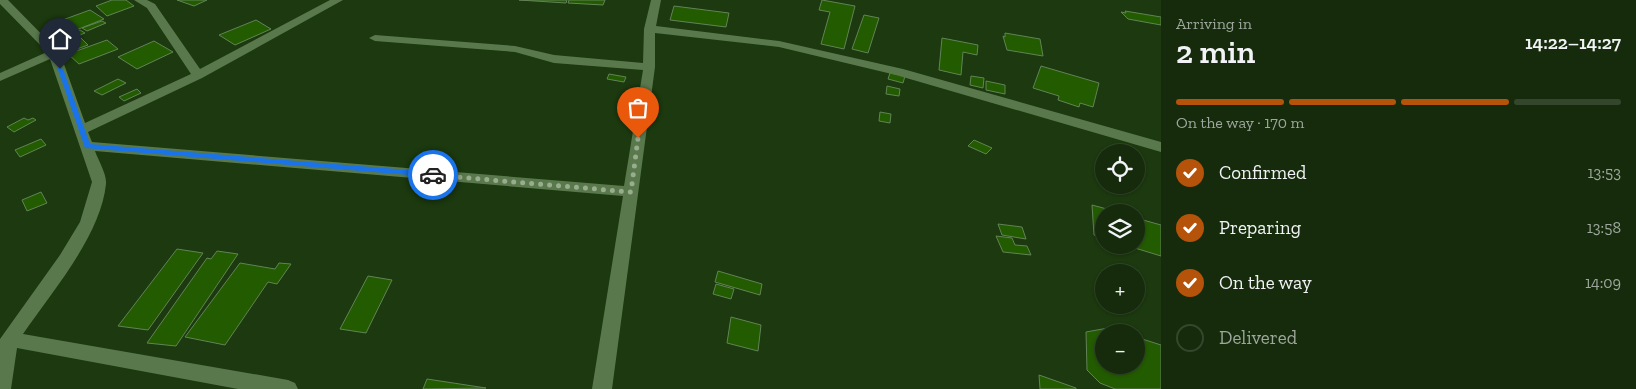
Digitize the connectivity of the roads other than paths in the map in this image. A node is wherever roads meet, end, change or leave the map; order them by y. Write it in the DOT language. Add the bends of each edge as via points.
graph roads {
  1 [pos="2,0"];
  2 [pos="139,0"];
  3 [pos="338,0"];
  4 [pos="656,0"];
  5 [pos="650,29"];
  6 [pos="375,38"];
  7 [pos="54,53"];
  8 [pos="648,66"];
  9 [pos="198,75"];
  10 [pos="0,77"];
  11 [pos="82,130"];
  12 [pos="87,146"];
  13 [pos="1161,147"];
  14 [pos="631,192"];
  15 [pos="9,339"];
  16 [pos="1,389"];
  17 [pos="288,389"];
  18 [pos="602,389"];
  1 -- 7 [label="street"];
  2 -- 9 [label="street" via="151,6"];
  3 -- 9 [label="street"];
  4 -- 5 [label="street"];
  5 -- 8 [label="street"];
  5 -- 13 [label="street" via="779,44 898,72"];
  6 -- 8 [label="street" via="515,49 554,59"];
  7 -- 10 [label="street"];
  7 -- 11 [label="street"];
  8 -- 14 [label="street"];
  9 -- 11 [label="street"];
  11 -- 12 [label="street"];
  12 -- 14 [label="street"];
  12 -- 15 [label="street" via="100,182 88,222 66,260"];
  14 -- 18 [label="street"];
  15 -- 16 [label="street"];
  15 -- 17 [label="street"];
}
